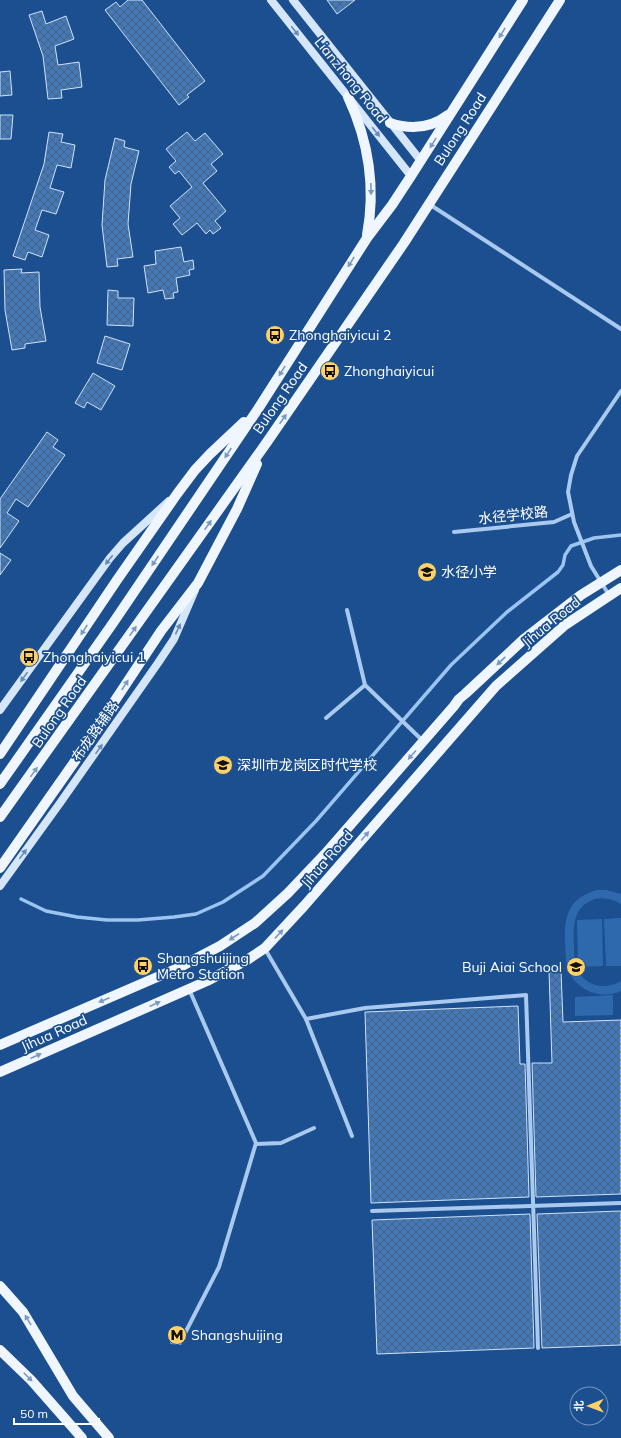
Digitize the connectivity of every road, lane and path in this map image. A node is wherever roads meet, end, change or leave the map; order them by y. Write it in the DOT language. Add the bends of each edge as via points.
graph roads {
  1 [pos="271,0"];
  2 [pos="293,0"];
  3 [pos="523,0"];
  4 [pos="560,0"];
  5 [pos="348,98"];
  6 [pos="451,113"];
  7 [pos="390,123"];
  8 [pos="421,161"];
  9 [pos="411,176"];
  10 [pos="429,204"];
  11 [pos="367,238"];
  12 [pos="621,329"];
  13 [pos="621,391"];
  14 [pos="258,409"];
  15 [pos="267,442"];
  16 [pos="177,494"];
  17 [pos="572,514"];
  18 [pos="454,532"];
  19 [pos="621,570"];
  20 [pos="198,583"];
  21 [pos="601,583"];
  22 [pos="621,588"];
  23 [pos="609,596"];
  24 [pos="347,610"];
  25 [pos="365,685"];
  26 [pos="0,710"];
  27 [pos="326,718"];
  28 [pos="423,742"];
  29 [pos="0,754"];
  30 [pos="0,784"];
  31 [pos="0,817"];
  32 [pos="0,868"];
  33 [pos="0,886"];
  34 [pos="265,948"];
  35 [pos="189,989"];
  36 [pos="306,1019"];
  37 [pos="0,1045"];
  38 [pos="0,1072"];
  39 [pos="314,1128"];
  40 [pos="352,1136"];
  41 [pos="256,1144"];
  42 [pos="621,1203"];
  43 [pos="533,1206"];
  44 [pos="372,1211"];
  45 [pos="0,1286"];
  46 [pos="172,1342"];
  47 [pos="538,1348"];
  48 [pos="0,1350"];
  49 [pos="82,1438"];
  50 [pos="109,1438"];
  1 -- 5 [label="main road, Lianzhong Road, one-way"];
  2 -- 7 [label="main road, Lianzhong Road"];
  3 -- 6 [label="main road, Bulong Road, one-way"];
  4 -- 10 [label="main road, Bulong Road"];
  5 -- 9 [label="main road, Lianzhong Road, one-way"];
  5 -- 11 [label="main road, one-way" via="362,131 370,166 371,202"];
  6 -- 7 [label="main road" via="436,123 418,127"];
  6 -- 8 [label="main road, Bulong Road, one-way"];
  7 -- 8 [label="main road, Lianzhong Road"];
  8 -- 9 [label="main road, Bulong Road"];
  9 -- 11 [label="main road, Bulong Road"];
  10 -- 12 [label="street"];
  15 -- 10 [label="main road, Bulong Road, one-way"];
  11 -- 14 [label="main road, Bulong Road, one-way"];
  13 -- 17 [label="street" via="577,456 570,475 568,492"];
  14 -- 16 [label="main road" via="210,454"];
  14 -- 30 [label="main road, Bulong Road, one-way"];
  15 -- 20 [label="main road" via="237,509"];
  31 -- 15 [label="main road, Bulong Road, one-way"];
  16 -- 26 [label="main road, one-way" via="110,558"];
  16 -- 29 [label="main road, one-way"];
  17 -- 18 [label="street, 水径学校路" via="554,522"];
  17 -- 21 [label="street" via="591,566"];
  19 -- 21 [label="main road, Jihua Road"];
  32 -- 20 [label="main road, one-way" via="161,631"];
  33 -- 20 [label="main road, 布龙路辅路, one-way" via="174,639"];
  21 -- 23 [label="street"];
  21 -- 28 [label="main road, Jihua Road, one-way" via="581,595 524,639 459,699"];
  22 -- 23 [label="main road, Jihua Road"];
  34 -- 23 [label="main road, Jihua Road, one-way" via="496,686 565,626"];
  24 -- 25 [label="street"];
  25 -- 27 [label="street"];
  25 -- 28 [label="street"];
  28 -- 37 [label="main road, Jihua Road, one-way" via="316,864 255,923 220,946 178,968"];
  34 -- 35 [label="main road, Jihua Road" via="226,972"];
  34 -- 36 [label="street"];
  38 -- 35 [label="main road, Jihua Road, one-way"];
  35 -- 41 [label="street"];
  36 -- 40 [label="street"];
  36 -- 43 [label="street" via="365,1008 526,995"];
  39 -- 41 [label="street" via="281,1143"];
  41 -- 46 [label="street" via="219,1267 180,1343"];
  42 -- 43 [label="street"];
  43 -- 44 [label="street"];
  43 -- 47 [label="street"];
  50 -- 45 [label="main road, one-way" via="73,1396 23,1312"];
  48 -- 49 [label="main road, one-way" via="31,1380"];
}
